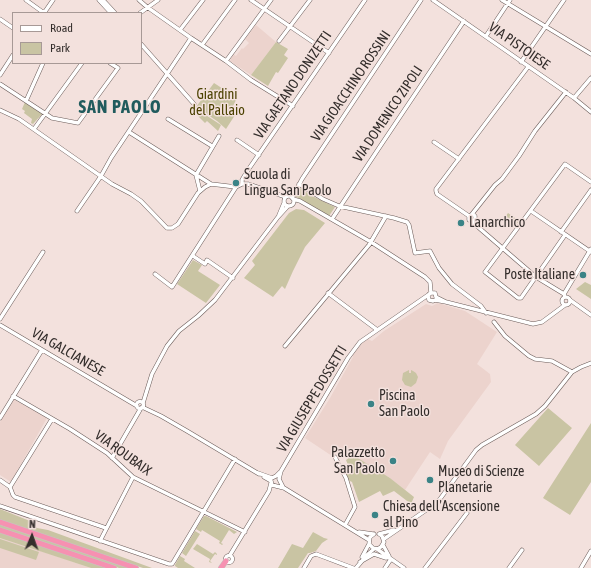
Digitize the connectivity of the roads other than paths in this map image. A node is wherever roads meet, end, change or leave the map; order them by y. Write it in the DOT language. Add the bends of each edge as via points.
graph roads {
  1 [pos="26,0"];
  2 [pos="53,0"];
  3 [pos="99,0"];
  4 [pos="103,0"];
  5 [pos="139,0"];
  6 [pos="158,0"];
  7 [pos="203,0"];
  8 [pos="235,0"];
  9 [pos="251,0"];
  10 [pos="271,0"];
  11 [pos="310,0"];
  12 [pos="365,0"];
  13 [pos="421,0"];
  14 [pos="433,0"];
  15 [pos="502,0"];
  16 [pos="564,0"];
  17 [pos="439,2"];
  18 [pos="509,2"];
  19 [pos="147,7"];
  20 [pos="264,8"];
  21 [pos="43,12"];
  22 [pos="45,12"];
  23 [pos="110,12"];
  24 [pos="114,12"];
  25 [pos="141,12"];
  26 [pos="0,19"];
  27 [pos="464,21"];
  28 [pos="290,26"];
  29 [pos="12,27"];
  30 [pos="545,27"];
  31 [pos="180,30"];
  32 [pos="486,36"];
  33 [pos="191,38"];
  34 [pos="279,41"];
  35 [pos="142,45"];
  36 [pos="202,45"];
  37 [pos="329,53"];
  38 [pos="591,54"];
  39 [pos="12,56"];
  40 [pos="226,61"];
  41 [pos="521,62"];
  42 [pos="43,64"];
  43 [pos="81,64"];
  44 [pos="112,64"];
  45 [pos="528,67"];
  46 [pos="1,73"];
  47 [pos="167,75"];
  48 [pos="591,78"];
  49 [pos="0,84"];
  50 [pos="566,92"];
  51 [pos="574,98"];
  52 [pos="26,101"];
  53 [pos="194,104"];
  54 [pos="293,106"];
  55 [pos="0,110"];
  56 [pos="591,112"];
  57 [pos="45,114"];
  58 [pos="168,119"];
  59 [pos="34,129"];
  60 [pos="129,132"];
  61 [pos="219,136"];
  62 [pos="237,140"];
  63 [pos="434,142"];
  64 [pos="212,146"];
  65 [pos="259,155"];
  66 [pos="459,159"];
  67 [pos="196,175"];
  68 [pos="101,176"];
  69 [pos="591,182"];
  70 [pos="211,184"];
  71 [pos="242,184"];
  72 [pos="299,184"];
  73 [pos="236,187"];
  74 [pos="591,190"];
  75 [pos="200,191"];
  76 [pos="284,200"];
  77 [pos="293,200"];
  78 [pos="288,206"];
  79 [pos="341,206"];
  80 [pos="77,211"];
  81 [pos="531,211"];
  82 [pos="470,215"];
  83 [pos="386,216"];
  84 [pos="278,217"];
  85 [pos="332,219"];
  86 [pos="473,220"];
  87 [pos="563,233"];
  88 [pos="371,242"];
  89 [pos="503,248"];
  90 [pos="591,251"];
  91 [pos="43,252"];
  92 [pos="193,256"];
  93 [pos="155,274"];
  94 [pos="536,277"];
  95 [pos="233,278"];
  96 [pos="328,293"];
  97 [pos="430,293"];
  98 [pos="422,299"];
  99 [pos="429,299"];
  100 [pos="436,299"];
  101 [pos="564,300"];
  102 [pos="581,308"];
  103 [pos="486,313"];
  104 [pos="591,315"];
  105 [pos="0,319"];
  106 [pos="494,322"];
  107 [pos="0,325"];
  108 [pos="376,330"];
  109 [pos="285,346"];
  110 [pos="42,350"];
  111 [pos="591,363"];
  112 [pos="572,372"];
  113 [pos="13,396"];
  114 [pos="140,405"];
  115 [pos="0,418"];
  116 [pos="52,419"];
  117 [pos="335,457"];
  118 [pos="112,458"];
  119 [pos="236,459"];
  120 [pos="133,477"];
  121 [pos="0,480"];
  122 [pos="275,481"];
  123 [pos="10,487"];
  124 [pos="0,506"];
  125 [pos="204,511"];
  126 [pos="467,513"];
  127 [pos="0,522"];
  128 [pos="345,525"];
  129 [pos="106,528"];
  130 [pos="0,530"];
  131 [pos="395,530"];
  132 [pos="245,532"];
  133 [pos="357,532"];
  134 [pos="374,534"];
  135 [pos="379,534"];
  136 [pos="384,539"];
  137 [pos="100,541"];
  138 [pos="369,542"];
  139 [pos="383,545"];
  140 [pos="376,549"];
  141 [pos="522,550"];
  142 [pos="591,551"];
  143 [pos="390,558"];
  144 [pos="227,562"];
  145 [pos="360,562"];
  146 [pos="114,568"];
  147 [pos="136,568"];
  148 [pos="221,568"];
  149 [pos="225,568"];
  150 [pos="304,568"];
  151 [pos="353,568"];
  152 [pos="356,568"];
  153 [pos="385,568"];
  154 [pos="404,568"];
  155 [pos="425,568"];
  156 [pos="509,568"];
  157 [pos="581,568"];
  1 -- 21 [label="street"];
  2 -- 22 [label="street"];
  3 -- 23 [label="street"];
  4 -- 24 [label="street"];
  5 -- 19 [label="street"];
  6 -- 19 [label="street"];
  7 -- 31 [label="street"];
  8 -- 36 [label="street"];
  9 -- 20 [label="street"];
  10 -- 20 [label="street"];
  11 -- 28 [label="street"];
  12 -- 37 [label="street, VIA GAETANO DONIZETTI"];
  13 -- 72 [label="street, VIA GIOACCHINO ROSSINI"];
  14 -- 17 [label="street, VIA PISTOIESE"];
  15 -- 18 [label="street"];
  16 -- 30 [label="street"];
  17 -- 27 [label="street, VIA PISTOIESE"];
  18 -- 30 [label="street"];
  18 -- 32 [label="street"];
  19 -- 25 [label="street"];
  19 -- 31 [label="street"];
  20 -- 28 [label="street"];
  20 -- 40 [label="street"];
  26 -- 29 [label="street"];
  27 -- 32 [label="street, VIA PISTOIESE"];
  27 -- 79 [label="street, VIA DOMENICO ZIPOLI"];
  28 -- 34 [label="street"];
  28 -- 37 [label="street"];
  30 -- 38 [label="street"];
  30 -- 41 [label="street"];
  31 -- 33 [label="street"];
  32 -- 41 [label="street, VIA PISTOIESE"];
  33 -- 36 [label="street"];
  33 -- 47 [label="street"];
  35 -- 47 [label="street"];
  36 -- 40 [label="street"];
  37 -- 54 [label="street, VIA GAETANO DONIZETTI"];
  39 -- 46 [label="street"];
  40 -- 54 [label="street"];
  41 -- 45 [label="street, VIA PISTOIESE"];
  42 -- 52 [label="street"];
  43 -- 57 [label="street"];
  44 -- 57 [label="street" via="118,68 78,123 54,119"];
  45 -- 50 [label="street, VIA PISTOIESE"];
  45 -- 66 [label="street"];
  47 -- 53 [label="street"];
  47 -- 60 [label="street"];
  48 -- 51 [label="street"];
  49 -- 52 [label="street"];
  50 -- 51 [label="street, VIA PISTOIESE"];
  50 -- 82 [label="street" via="502,179"];
  51 -- 56 [label="street, VIA PISTOIESE"];
  52 -- 57 [label="street"];
  54 -- 65 [label="street, VIA GAETANO DONIZETTI"];
  55 -- 59 [label="street" via="15,116"];
  57 -- 59 [label="street"];
  58 -- 64 [label="street"];
  59 -- 68 [label="street"];
  60 -- 67 [label="street"];
  60 -- 68 [label="street"];
  61 -- 64 [label="street"];
  62 -- 65 [label="street"];
  63 -- 66 [label="street"];
  64 -- 67 [label="street"];
  65 -- 71 [label="street, VIA GAETANO DONIZETTI" via="242,180"];
  66 -- 82 [label="street" via="436,191"];
  67 -- 70 [label="street"];
  67 -- 75 [label="street"];
  68 -- 75 [label="street" via="141,201 164,226 170,228 178,224"];
  68 -- 80 [label="street"];
  69 -- 81 [label="street" via="565,164"];
  70 -- 73 [label="street"];
  70 -- 75 [label="street"];
  71 -- 73 [label="street"];
  71 -- 76 [label="street" via="252,185"];
  72 -- 77 [label="street, VIA GIOACCHINO ROSSINI"];
  72 -- 79 [label="street" via="323,199"];
  73 -- 92 [label="street"];
  74 -- 87 [label="street"];
  76 -- 77 [label="street" via="288,196"];
  76 -- 78 [label="street"];
  76 -- 84 [label="street"];
  77 -- 78 [label="street"];
  77 -- 85 [label="street" via="304,203"];
  78 -- 84 [label="street"];
  79 -- 83 [label="street"];
  79 -- 85 [label="street, VIA DOMENICO ZIPOLI"];
  81 -- 87 [label="street"];
  81 -- 89 [label="street"];
  82 -- 86 [label="street" via="469,219"];
  82 -- 86 [label="street" via="475,216"];
  83 -- 88 [label="street"];
  83 -- 103 [label="street" via="408,223 415,253 430,251 452,284 481,306"];
  84 -- 95 [label="street"];
  85 -- 88 [label="street"];
  86 -- 89 [label="street"];
  87 -- 90 [label="street"];
  87 -- 94 [label="street"];
  88 -- 96 [label="street"];
  88 -- 97 [label="street" via="429,280"];
  89 -- 94 [label="street"];
  89 -- 94 [label="street" via="484,272 519,298 522,298"];
  90 -- 101 [label="street"];
  91 -- 105 [label="street"];
  92 -- 93 [label="street" via="172,287"];
  92 -- 95 [label="street" via="205,264 207,260"];
  94 -- 101 [label="street"];
  95 -- 114 [label="street" via="215,300 179,331 167,346"];
  96 -- 108 [label="street"];
  96 -- 109 [label="street"];
  97 -- 98 [label="street, VIA GIUSEPPE DOSSETTI"];
  97 -- 99 [label="street"];
  97 -- 100 [label="street" via="435,293"];
  98 -- 99 [label="street"];
  98 -- 108 [label="street, VIA GIUSEPPE DOSSETTI"];
  99 -- 100 [label="street"];
  100 -- 103 [label="street"];
  101 -- 102 [label="street"];
  101 -- 102 [label="street" via="570,300"];
  101 -- 103 [label="street" via="560,308 542,322 533,324"];
  102 -- 104 [label="street"];
  106 -- 112 [label="street" via="505,336 529,356 552,361"];
  107 -- 110 [label="street, VIA GALCIANESE"];
  108 -- 122 [label="street, VIA GIUSEPPE DOSSETTI" via="360,342 348,358"];
  110 -- 113 [label="street"];
  110 -- 114 [label="street, VIA GALCIANESE"];
  111 -- 112 [label="street, VIA GALCIANESE"];
  112 -- 131 [label="street, VIA GALCIANESE" via="540,411 482,445 435,504"];
  113 -- 115 [label="street"];
  113 -- 116 [label="street, VIA ROUBAIX"];
  114 -- 118 [label="street"];
  114 -- 119 [label="street, VIA GALCIANESE"];
  116 -- 118 [label="street, VIA ROUBAIX"];
  116 -- 123 [label="street"];
  117 -- 128 [label="street" via="346,478 355,507"];
  118 -- 120 [label="street, VIA ROUBAIX"];
  119 -- 122 [label="street, VIA GALCIANESE"];
  119 -- 125 [label="street"];
  120 -- 125 [label="street, VIA ROUBAIX"];
  120 -- 129 [label="street"];
  121 -- 123 [label="street"];
  122 -- 128 [label="street, VIA GALCIANESE"];
  122 -- 132 [label="street"];
  123 -- 129 [label="street" via="15,497"];
  124 -- 137 [label="street"];
  125 -- 132 [label="street, VIA ROUBAIX"];
  125 -- 137 [label="street" via="172,564"];
  126 -- 155 [label="street"];
  127 -- 147 [label="highway"];
  128 -- 133 [label="street, VIA GALCIANESE"];
  129 -- 137 [label="street"];
  130 -- 146 [label="highway"];
  131 -- 135 [label="street, VIA GALCIANESE"];
  131 -- 136 [label="street, VIA GALCIANESE"];
  132 -- 144 [label="street" via="230,556 232,560"];
  133 -- 134 [label="street, VIA GALCIANESE"];
  133 -- 138 [label="street, VIA GALCIANESE"];
  134 -- 135 [label="street, VIA GALCIANESE"];
  134 -- 138 [label="street"];
  135 -- 136 [label="street"];
  136 -- 139 [label="street"];
  138 -- 140 [label="street, VIA GALCIANESE"];
  138 -- 145 [label="street"];
  139 -- 140 [label="street"];
  139 -- 143 [label="street"];
  140 -- 143 [label="street, VIA GALCIANESE"];
  140 -- 145 [label="street"];
  141 -- 156 [label="street"];
  142 -- 157 [label="street"];
  143 -- 145 [label="street" via="374,554"];
  143 -- 153 [label="street"];
  143 -- 154 [label="street, VIA GALCIANESE"];
  144 -- 148 [label="highway"];
  144 -- 149 [label="highway"];
  145 -- 152 [label="street"];
  150 -- 151 [label="street" via="311,556 316,554"];
}
